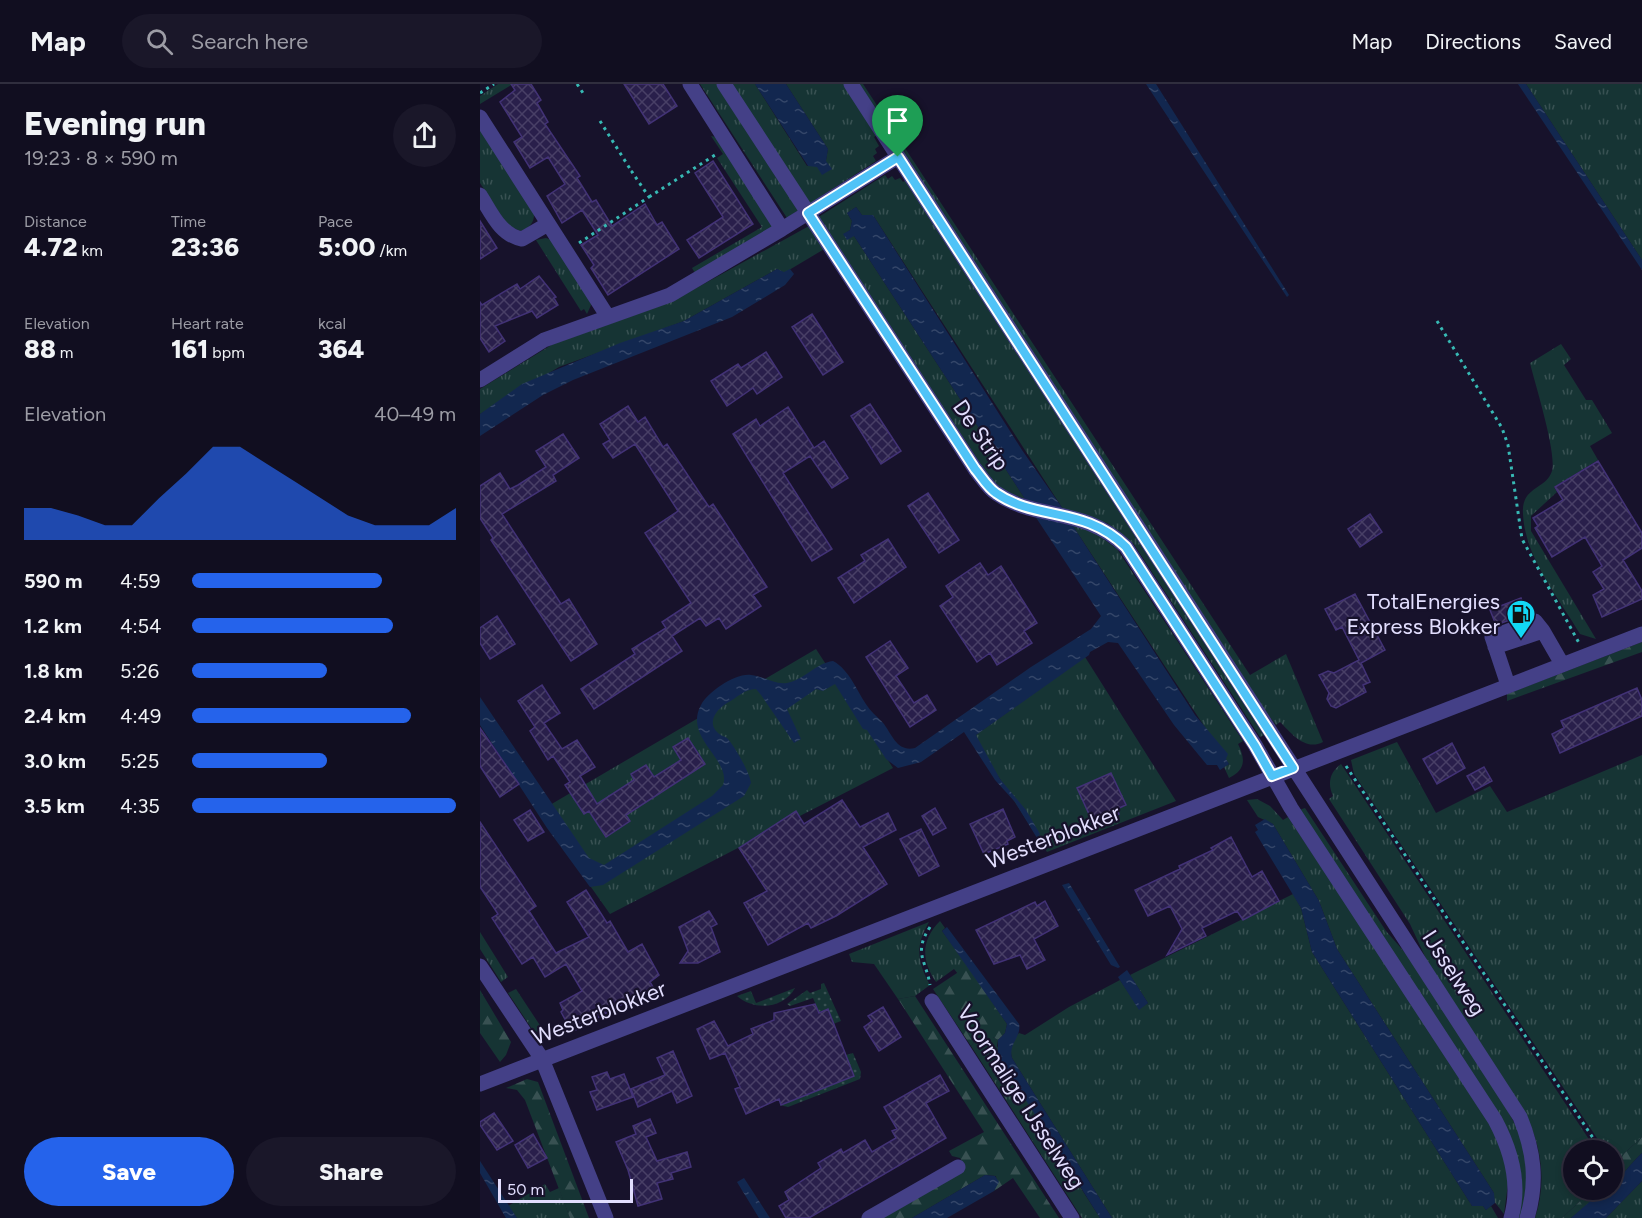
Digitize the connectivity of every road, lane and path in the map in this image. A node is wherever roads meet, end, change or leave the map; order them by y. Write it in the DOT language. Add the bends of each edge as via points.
graph roads {
  1 [pos="494,84"];
  2 [pos="577,84"];
  3 [pos="690,84"];
  4 [pos="724,84"];
  5 [pos="851,84"];
  6 [pos="480,93"];
  7 [pos="583,93"];
  8 [pos="480,117"];
  9 [pos="600,121"];
  10 [pos="718,153"];
  11 [pos="898,157"];
  12 [pos="636,169"];
  13 [pos="632,172"];
  14 [pos="480,195"];
  15 [pos="649,197"];
  16 [pos="808,213"];
  17 [pos="548,224"];
  18 [pos="782,230"];
  19 [pos="567,251"];
  20 [pos="608,317"];
  21 [pos="1437,321"];
  22 [pos="480,380"];
  23 [pos="1642,634"];
  24 [pos="1586,655"];
  25 [pos="1562,664"];
  26 [pos="1508,685"];
  27 [pos="1339,751"];
  28 [pos="1293,768"];
  29 [pos="1272,776"];
  30 [pos="932,923"];
  31 [pos="480,966"];
  32 [pos="932,1001"];
  33 [pos="542,1059"];
  34 [pos="480,1084"];
  35 [pos="1594,1140"];
  36 [pos="958,1167"];
  37 [pos="606,1218"];
  38 [pos="869,1218"];
  39 [pos="1072,1218"];
  40 [pos="1511,1218"];
  41 [pos="1527,1218"];
  1 -- 6 [label="path"];
  2 -- 7 [label="path"];
  3 -- 18 [label="street"];
  4 -- 16 [label="street, De Strip"];
  5 -- 11 [label="street"];
  8 -- 17 [label="street"];
  9 -- 13 [label="path"];
  10 -- 15 [label="path"];
  11 -- 16 [label="street"];
  11 -- 28 [label="street"];
  12 -- 13 [label="path"];
  13 -- 15 [label="path"];
  14 -- 17 [label="street" via="503,231 512,237 522,239"];
  15 -- 19 [label="path"];
  16 -- 18 [label="street"];
  16 -- 29 [label="street, De Strip" via="975,469 995,493 1101,527 1126,547"];
  17 -- 19 [label="street"];
  18 -- 20 [label="street" via="670,295"];
  19 -- 20 [label="street"];
  20 -- 22 [label="street" via="544,340"];
  21 -- 24 [label="path" via="1502,428 1522,540"];
  23 -- 24 [label="street, Westerblokker"];
  24 -- 25 [label="street, Westerblokker"];
  25 -- 26 [label="street, Westerblokker"];
  25 -- 26 [label="street" via="1538,621 1494,635 1491,639"];
  26 -- 27 [label="street, Westerblokker"];
  27 -- 28 [label="street, Westerblokker"];
  27 -- 35 [label="path" via="1351,776"];
  28 -- 29 [label="street, Westerblokker"];
  28 -- 41 [label="street, IJsselweg" via="1520,1117 1535,1171"];
  29 -- 33 [label="street, Westerblokker"];
  29 -- 40 [label="street, IJsselweg" via="1504,1138 1516,1186"];
  30 -- 32 [label="path" via="922,939 921,951"];
  31 -- 33 [label="street"];
  32 -- 39 [label="street, Voormalige IJsselweg"];
  33 -- 34 [label="street, Westerblokker"];
  33 -- 37 [label="street"];
  36 -- 38 [label="street"];
}
